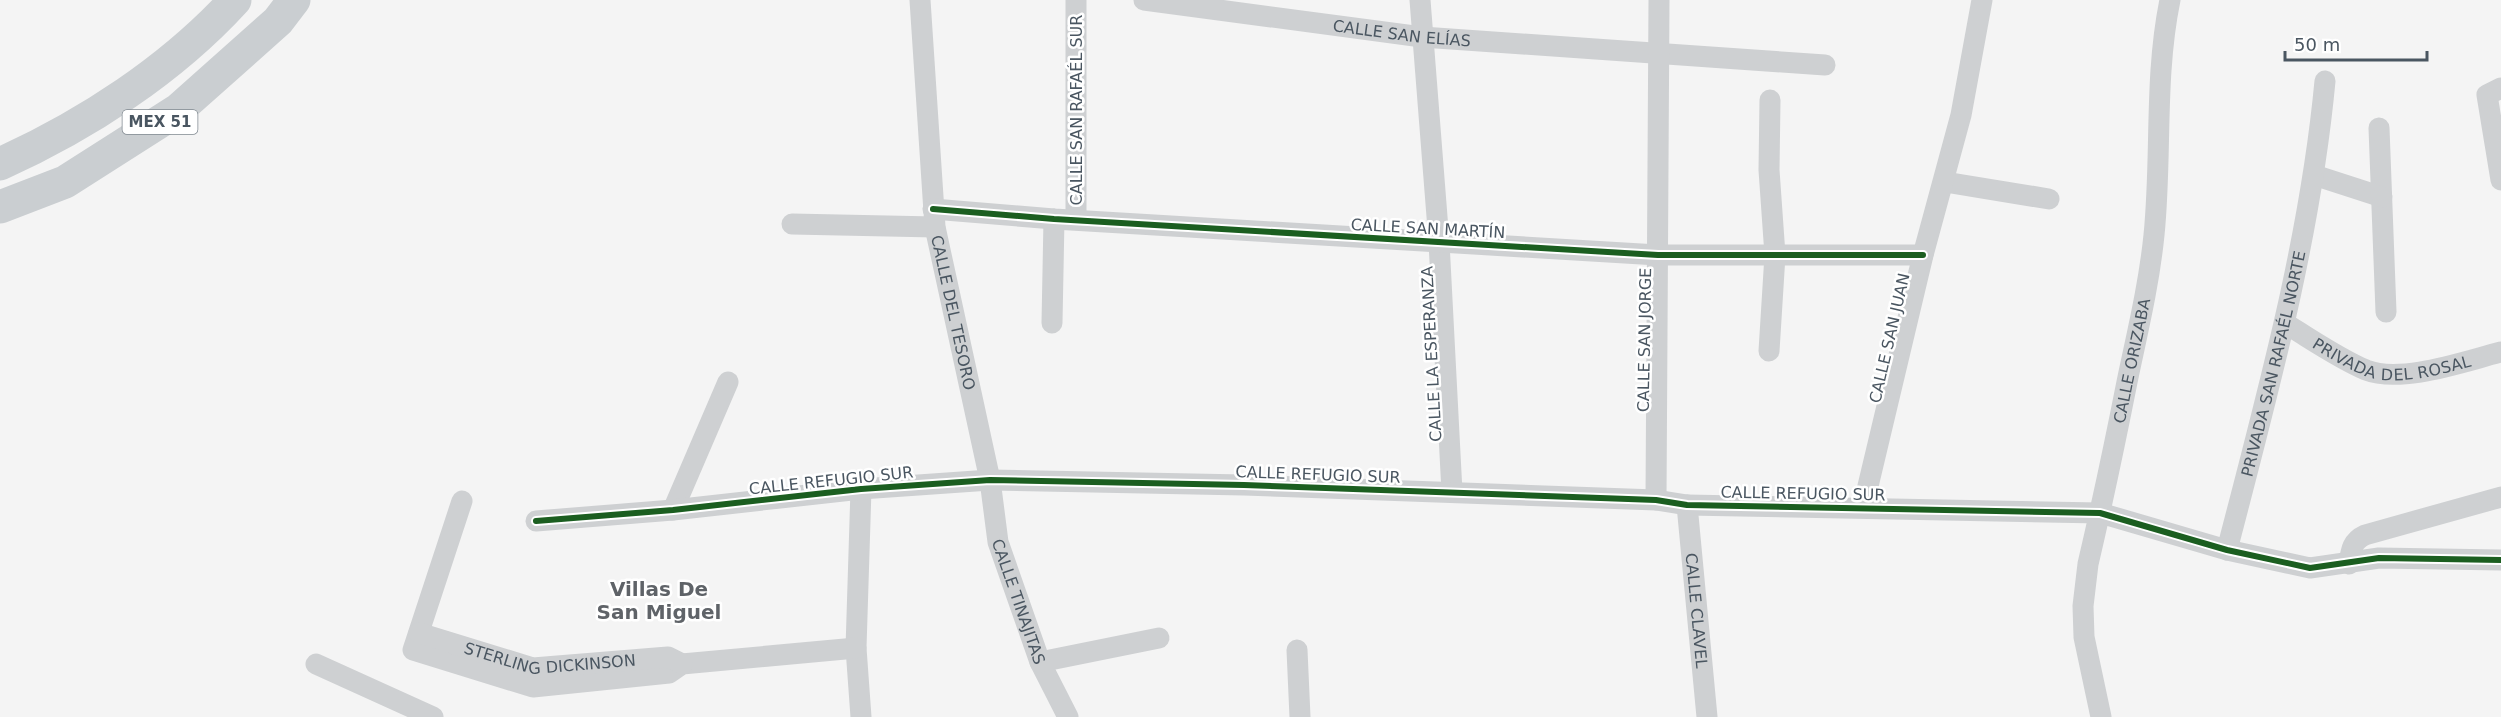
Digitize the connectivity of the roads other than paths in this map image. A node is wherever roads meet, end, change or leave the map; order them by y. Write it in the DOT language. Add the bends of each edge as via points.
graph roads {
  1 [pos="235,0"];
  2 [pos="294,0"];
  3 [pos="920,0"];
  4 [pos="1076,0"];
  5 [pos="1144,0"];
  6 [pos="1420,0"];
  7 [pos="1659,0"];
  8 [pos="1982,0"];
  9 [pos="2170,0"];
  10 [pos="1225,5"];
  11 [pos="1422,37"];
  12 [pos="1659,55"];
  13 [pos="1825,65"];
  14 [pos="2325,81"];
  15 [pos="2501,88"];
  16 [pos="1770,100"];
  17 [pos="2379,128"];
  18 [pos="0,164"];
  19 [pos="2314,175"];
  20 [pos="2501,180"];
  21 [pos="1945,182"];
  22 [pos="2382,197"];
  23 [pos="2049,199"];
  24 [pos="0,207"];
  25 [pos="934,218"];
  26 [pos="1054,219"];
  27 [pos="1076,219"];
  28 [pos="792,224"];
  29 [pos="1439,242"];
  30 [pos="1658,255"];
  31 [pos="1775,255"];
  32 [pos="1923,255"];
  33 [pos="2386,312"];
  34 [pos="1052,323"];
  35 [pos="2286,324"];
  36 [pos="1769,351"];
  37 [pos="2501,352"];
  38 [pos="728,382"];
  39 [pos="990,480"];
  40 [pos="861,489"];
  41 [pos="1452,492"];
  42 [pos="2501,497"];
  43 [pos="1656,500"];
  44 [pos="462,501"];
  45 [pos="1687,505"];
  46 [pos="1863,507"];
  47 [pos="673,510"];
  48 [pos="2100,513"];
  49 [pos="536,521"];
  50 [pos="2227,550"];
  51 [pos="2501,560"];
  52 [pos="2349,564"];
  53 [pos="1159,638"];
  54 [pos="856,648"];
  55 [pos="1297,650"];
  56 [pos="1040,662"];
  57 [pos="316,664"];
  58 [pos="433,717"];
  59 [pos="861,717"];
  60 [pos="1068,717"];
  61 [pos="1300,717"];
  62 [pos="1707,717"];
  63 [pos="2101,717"];
  1 -- 18 [label="main road, MEX 51" via="180,53 113,102 45,144"];
  2 -- 24 [label="main road, MEX 51" via="278,21 178,110 65,182"];
  3 -- 25 [label="street, CALLE DEL TESORO"];
  4 -- 27 [label="street, CALLE SAN RAFAÉL SUR"];
  5 -- 10 [label="street, CALLE SAN ELÍAS"];
  6 -- 11 [label="street, CALLE LA ESPERANZA"];
  7 -- 12 [label="street, CALLE SAN JORGE"];
  8 -- 21 [label="street, CALLE SAN JUAN"];
  9 -- 48 [label="street, CALLE ORIZABA" via="2159,76 2154,237"];
  10 -- 11 [label="street, CALLE SAN ELÍAS"];
  11 -- 12 [label="street, CALLE SAN ELÍAS"];
  11 -- 29 [label="street, CALLE LA ESPERANZA"];
  12 -- 13 [label="street, CALLE SAN ELÍAS"];
  12 -- 30 [label="street, CALLE SAN JORGE"];
  14 -- 19 [label="street, PRIVADA SAN RAFAÉL NORTE"];
  15 -- 20 [label="street" via="2487,95"];
  16 -- 31 [label="street" via="1769,170"];
  17 -- 22 [label="street"];
  19 -- 22 [label="street"];
  19 -- 35 [label="street, PRIVADA SAN RAFAÉL NORTE"];
  21 -- 23 [label="street"];
  21 -- 32 [label="street, CALLE SAN JUAN"];
  22 -- 33 [label="street"];
  25 -- 26 [label="street, CALLE SAN MARTÍN"];
  25 -- 28 [label="street, CALLE SAN MARTÍN"];
  25 -- 39 [label="street, CALLE DEL TESORO"];
  26 -- 27 [label="street, CALLE SAN MARTÍN"];
  26 -- 34 [label="street"];
  27 -- 29 [label="street, CALLE SAN MARTÍN"];
  29 -- 30 [label="street, CALLE SAN MARTÍN"];
  29 -- 41 [label="street, CALLE LA ESPERANZA"];
  30 -- 31 [label="street, CALLE SAN MARTÍN"];
  30 -- 43 [label="street, CALLE SAN JORGE"];
  31 -- 32 [label="street, CALLE SAN MARTÍN"];
  31 -- 36 [label="street"];
  32 -- 46 [label="street, CALLE SAN JUAN"];
  35 -- 37 [label="street, PRIVADA DEL ROSAL" via="2367,370 2395,374"];
  35 -- 50 [label="street, PRIVADA SAN RAFAÉL NORTE"];
  38 -- 47 [label="street"];
  39 -- 40 [label="street, CALLE REFUGIO SUR"];
  39 -- 41 [label="street, CALLE REFUGIO SUR"];
  39 -- 56 [label="street, CALLE TINAJITAS" via="998,542"];
  40 -- 47 [label="street, CALLE REFUGIO SUR"];
  40 -- 54 [label="street"];
  41 -- 43 [label="street, CALLE REFUGIO SUR"];
  42 -- 52 [label="street" via="2365,535 2352,546"];
  43 -- 45 [label="street, CALLE REFUGIO SUR"];
  44 -- 54 [label="street, STERLING DICKINSON" via="413,650 533,678 662,665 669,673 682,664"];
  45 -- 46 [label="street, CALLE REFUGIO SUR"];
  45 -- 62 [label="street, CALLE CLAVEL"];
  46 -- 48 [label="street, CALLE REFUGIO SUR"];
  47 -- 49 [label="street, CALLE REFUGIO SUR"];
  48 -- 50 [label="street, CALLE REFUGIO SUR"];
  48 -- 63 [label="street, CALLE ORIZABA" via="2083,606 2084,637"];
  50 -- 52 [label="street, CALLE REFUGIO SUR" via="2310,568"];
  51 -- 52 [label="street, CALLE REFUGIO SUR" via="2379,558"];
  53 -- 56 [label="street"];
  54 -- 59 [label="street"];
  55 -- 61 [label="street"];
  56 -- 60 [label="street, CALLE TINAJITAS"];
  57 -- 58 [label="street"];
}
